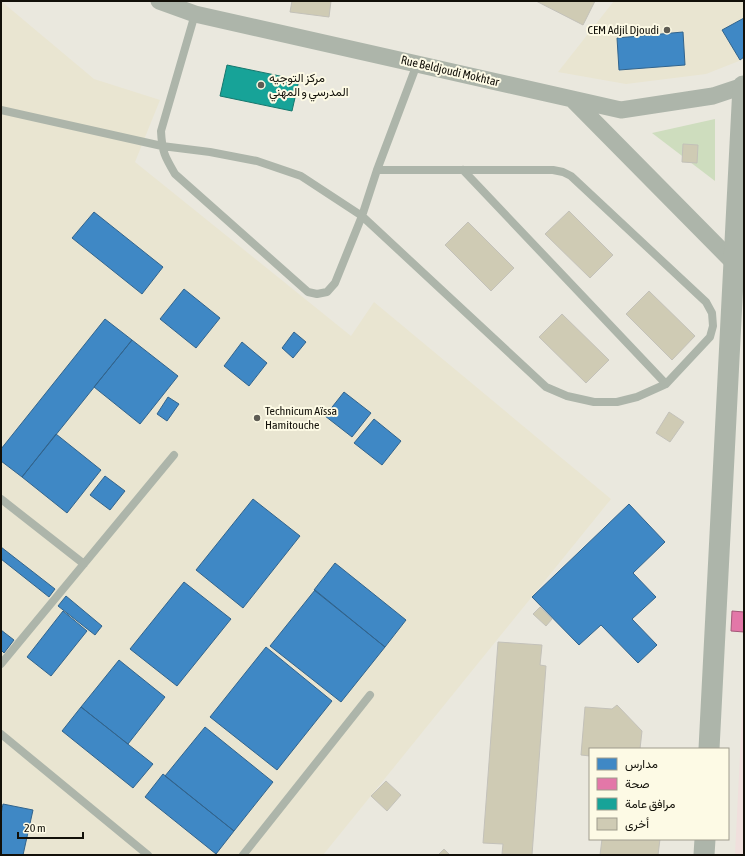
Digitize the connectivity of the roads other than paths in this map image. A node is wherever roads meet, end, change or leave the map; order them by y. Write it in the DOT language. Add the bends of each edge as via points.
graph roads {
  1 [pos="158,1"];
  2 [pos="195,14"];
  3 [pos="417,64"];
  4 [pos="743,86"];
  5 [pos="572,99"];
  6 [pos="1,110"];
  7 [pos="162,146"];
  8 [pos="377,170"];
  9 [pos="463,170"];
  10 [pos="362,216"];
  11 [pos="740,233"];
  12 [pos="734,263"];
  13 [pos="666,384"];
  14 [pos="174,455"];
  15 [pos="1,499"];
  16 [pos="84,564"];
  17 [pos="1,664"];
  18 [pos="370,695"];
  19 [pos="1,734"];
  20 [pos="709,748"];
  21 [pos="704,840"];
  22 [pos="148,855"];
  23 [pos="243,855"];
  24 [pos="704,855"];
  1 -- 2 [label="street, Rue Beldjoudi Mokhtar"];
  2 -- 3 [label="street, Rue Beldjoudi Mokhtar"];
  2 -- 7 [label="lane" via="161,131"];
  3 -- 5 [label="street, Rue Beldjoudi Mokhtar"];
  3 -- 8 [label="lane"];
  4 -- 5 [label="street, Rue Beldjoudi Mokhtar" via="712,96 621,110"];
  4 -- 11 [label="street"];
  5 -- 12 [label="street"];
  6 -- 7 [label="lane"];
  7 -- 10 [label="lane" via="257,161 301,176"];
  7 -- 10 [label="lane" via="166,160 175,174 308,292 327,292 335,283"];
  8 -- 9 [label="lane"];
  8 -- 10 [label="lane"];
  9 -- 13 [label="lane"];
  9 -- 13 [label="lane" via="553,170 571,176 706,302 712,313 713,326 710,337"];
  10 -- 13 [label="lane" via="546,387 567,396 594,402 617,402 638,397"];
  11 -- 12 [label="street"];
  12 -- 20 [label="street"];
  14 -- 16 [label="lane"];
  15 -- 16 [label="lane"];
  16 -- 17 [label="lane"];
  18 -- 23 [label="lane"];
  19 -- 22 [label="lane"];
  21 -- 24 [label="street"];
}
